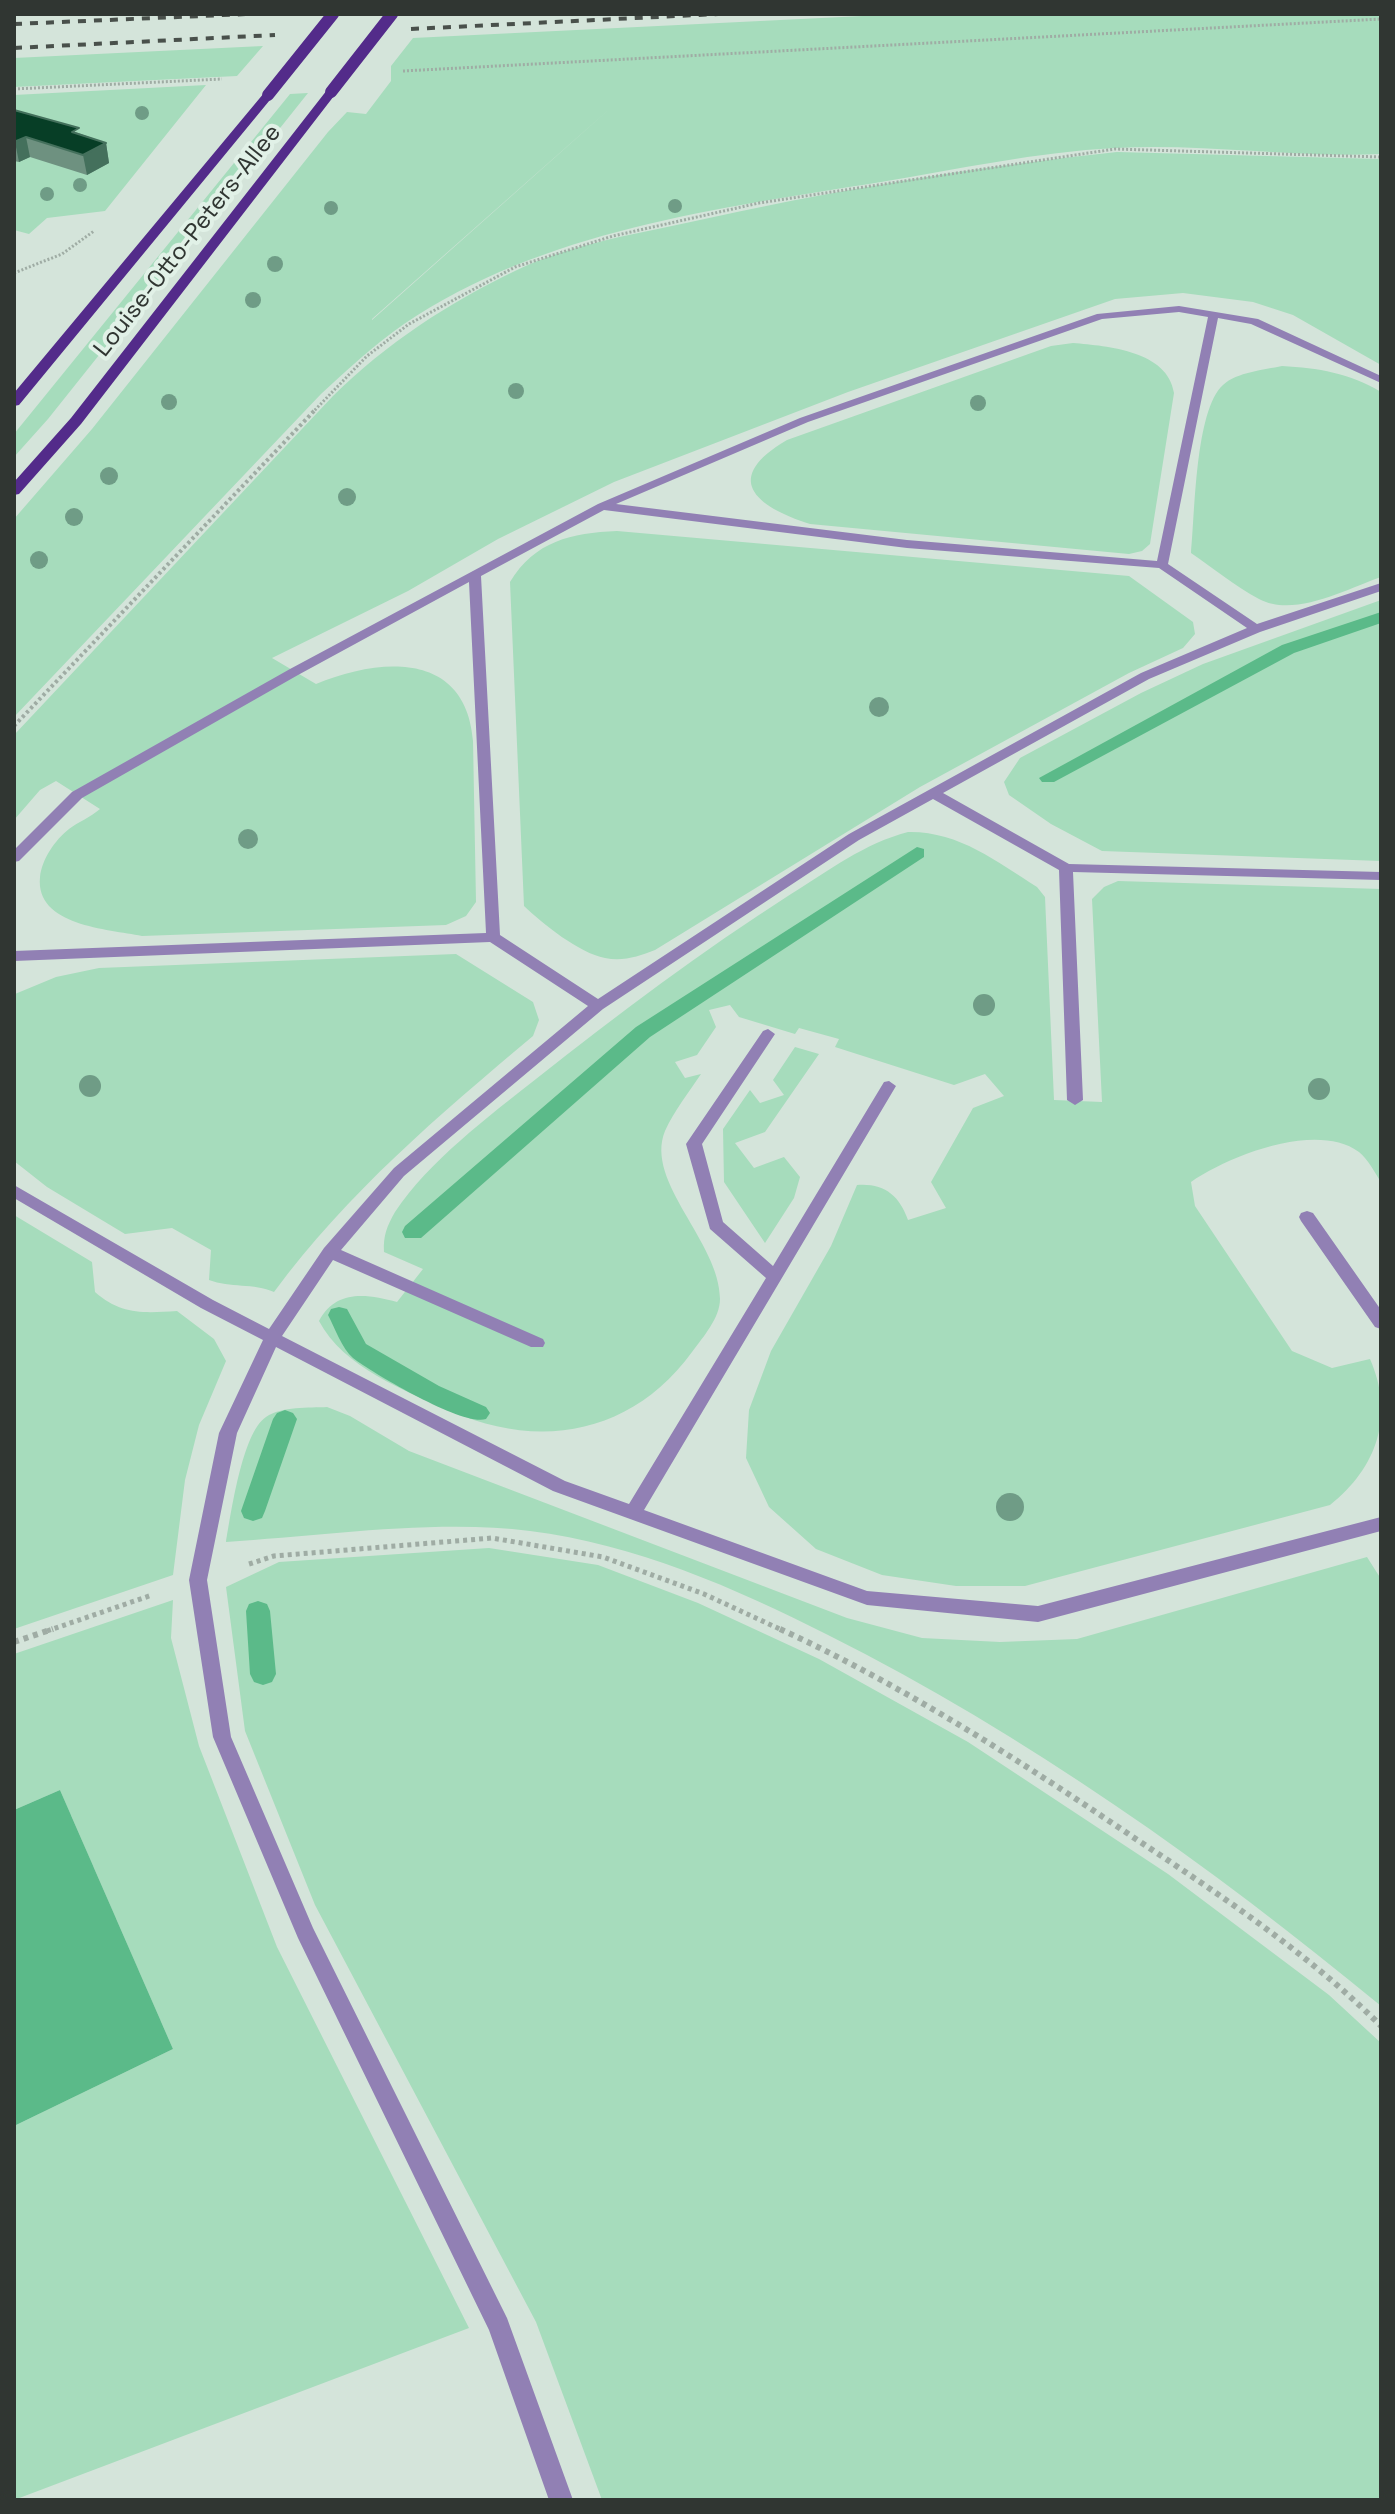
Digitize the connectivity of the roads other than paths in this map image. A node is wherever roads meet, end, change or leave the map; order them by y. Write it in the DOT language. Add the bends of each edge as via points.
graph roads {
  1 [pos="333,14"];
  2 [pos="392,14"];
  3 [pos="1214,315"];
  4 [pos="1381,380"];
  5 [pos="14,402"];
  6 [pos="14,491"];
  7 [pos="602,506"];
  8 [pos="1162,565"];
  9 [pos="475,576"];
  10 [pos="1381,587"];
  11 [pos="1256,629"];
  12 [pos="932,793"];
  13 [pos="14,858"];
  14 [pos="1066,868"];
  15 [pos="1381,876"];
  16 [pos="493,937"];
  17 [pos="14,956"];
  18 [pos="598,1006"];
  19 [pos="768,1034"];
  20 [pos="889,1086"];
  21 [pos="1075,1100"];
  22 [pos="14,1191"];
  23 [pos="1307,1217"];
  24 [pos="330,1252"];
  25 [pos="775,1277"];
  26 [pos="1381,1323"];
  27 [pos="272,1338"];
  28 [pos="537,1343"];
  29 [pos="633,1513"];
  30 [pos="1381,1524"];
  31 [pos="561,2500"];
  1 -- 5 [label="main road, Louise-Otto-Peters-Allee, bridge"];
  2 -- 6 [label="main road, Louise-Otto-Peters-Allee, bridge" via="76,421"];
  3 -- 4 [label="lane" via="1254,321"];
  3 -- 7 [label="lane" via="1179,309 1101,316 804,420"];
  3 -- 8 [label="lane"];
  7 -- 8 [label="lane" via="907,544"];
  7 -- 9 [label="lane"];
  8 -- 11 [label="lane"];
  9 -- 13 [label="lane" via="77,795"];
  9 -- 16 [label="lane"];
  10 -- 11 [label="lane"];
  11 -- 12 [label="lane" via="1145,676"];
  12 -- 14 [label="lane"];
  12 -- 18 [label="lane" via="854,837"];
  14 -- 15 [label="lane"];
  14 -- 21 [label="lane"];
  16 -- 17 [label="lane"];
  16 -- 18 [label="lane"];
  18 -- 24 [label="lane" via="399,1172"];
  19 -- 25 [label="lane" via="694,1144 716,1225"];
  20 -- 25 [label="lane"];
  22 -- 27 [label="lane"];
  23 -- 26 [label="lane"];
  24 -- 27 [label="lane"];
  24 -- 28 [label="lane"];
  25 -- 29 [label="lane"];
  27 -- 29 [label="lane" via="559,1486"];
  27 -- 31 [label="lane" via="228,1433 198,1580 222,1737 305,1932 499,2326"];
  29 -- 30 [label="lane" via="867,1598 1038,1614"];
}
